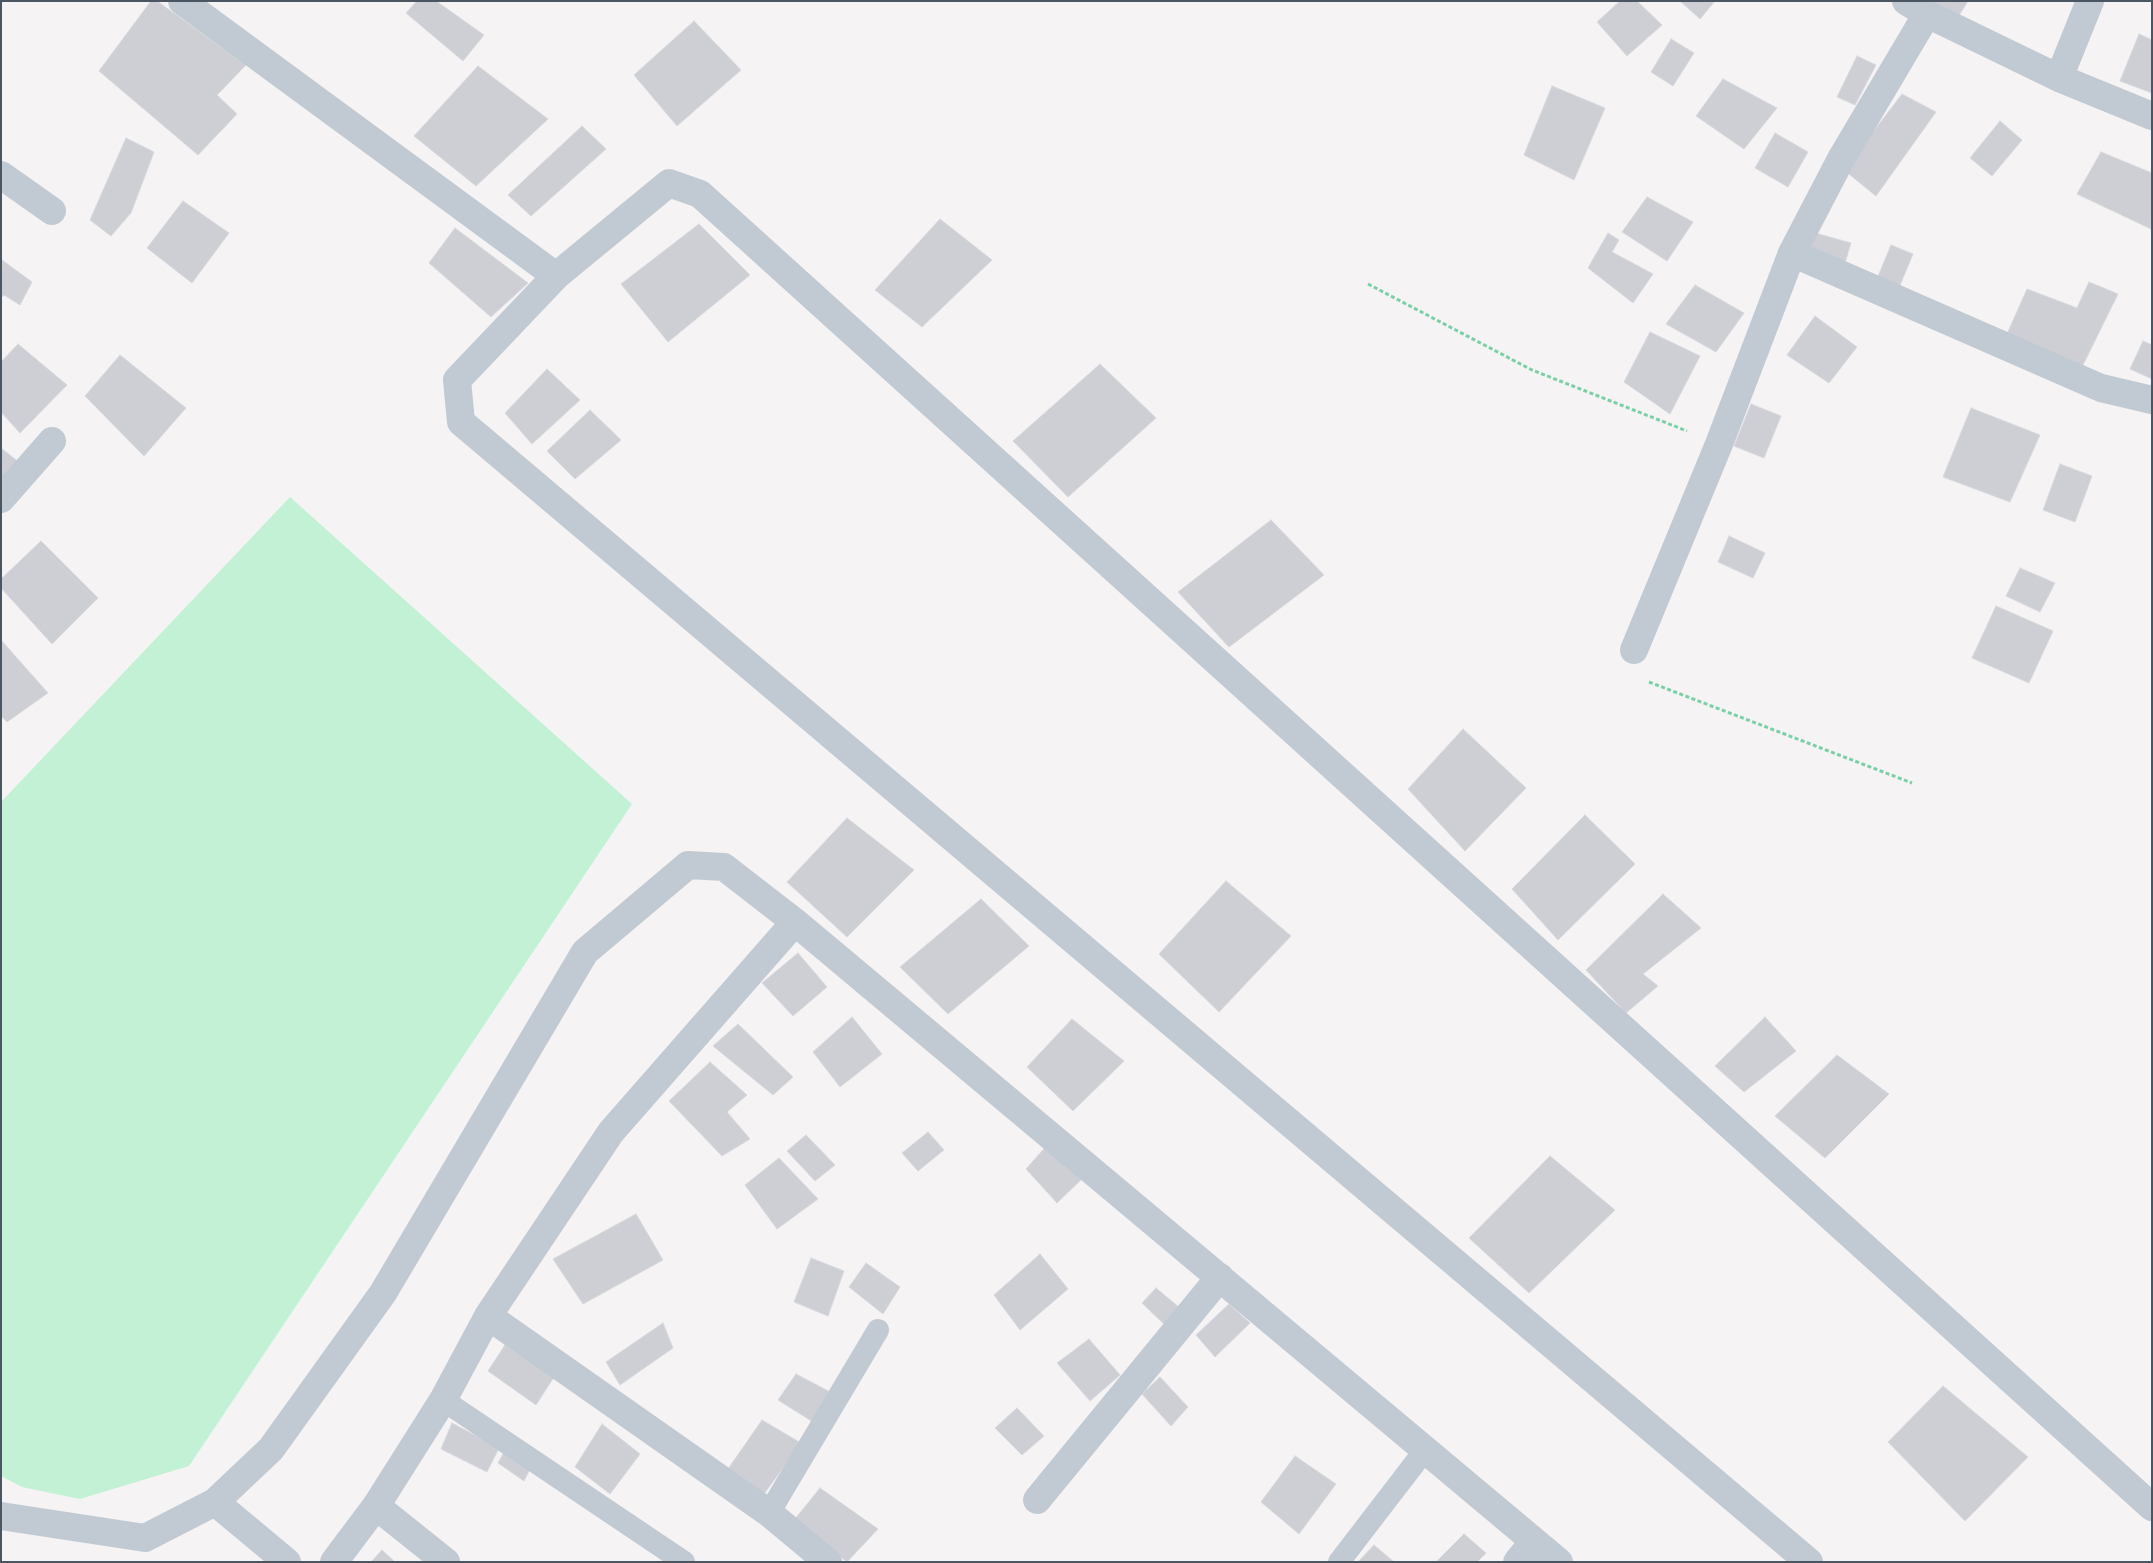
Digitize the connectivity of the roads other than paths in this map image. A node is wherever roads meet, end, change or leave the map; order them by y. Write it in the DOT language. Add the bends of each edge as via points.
graph roads {
  1 [pos="182,1"];
  2 [pos="2090,1"];
  3 [pos="1916,8"];
  4 [pos="2059,78"];
  5 [pos="2152,116"];
  6 [pos="1,176"];
  7 [pos="52,211"];
  8 [pos="1792,253"];
  9 [pos="556,276"];
  10 [pos="2152,400"];
  11 [pos="52,440"];
  12 [pos="1,499"];
  13 [pos="1634,650"];
  14 [pos="795,922"];
  15 [pos="1220,1277"];
  16 [pos="488,1316"];
  17 [pos="878,1330"];
  18 [pos="443,1400"];
  19 [pos="1425,1450"];
  20 [pos="1037,1500"];
  21 [pos="215,1502"];
  22 [pos="376,1506"];
  23 [pos="2152,1507"];
  24 [pos="769,1513"];
  25 [pos="1,1516"];
  26 [pos="1534,1542"];
  27 [pos="287,1562"];
  28 [pos="334,1562"];
  29 [pos="446,1562"];
  30 [pos="684,1562"];
  31 [pos="828,1562"];
  32 [pos="1339,1562"];
  33 [pos="1517,1562"];
  34 [pos="1559,1562"];
  35 [pos="1809,1562"];
  1 -- 9 [label="street"];
  2 -- 4 [label="street"];
  3 -- 4 [label="street"];
  3 -- 8 [label="street"];
  4 -- 5 [label="street"];
  6 -- 7 [label="street"];
  8 -- 10 [label="street" via="2101,388"];
  8 -- 13 [label="street" via="1719,444"];
  9 -- 23 [label="street" via="669,184 700,194"];
  9 -- 35 [label="street" via="457,380 461,422"];
  11 -- 12 [label="street"];
  14 -- 15 [label="street"];
  14 -- 16 [label="street" via="611,1132"];
  14 -- 21 [label="street" via="724,867 688,866 585,952 383,1293 271,1449"];
  15 -- 19 [label="street"];
  15 -- 20 [label="street"];
  16 -- 18 [label="street"];
  16 -- 24 [label="street"];
  17 -- 24 [label="lane"];
  18 -- 22 [label="street"];
  18 -- 30 [label="lane"];
  19 -- 26 [label="street"];
  19 -- 32 [label="lane"];
  21 -- 25 [label="street" via="145,1538"];
  21 -- 27 [label="street"];
  22 -- 28 [label="street"];
  22 -- 29 [label="street"];
  24 -- 31 [label="street"];
  26 -- 33 [label="street"];
  26 -- 34 [label="street"];
}
